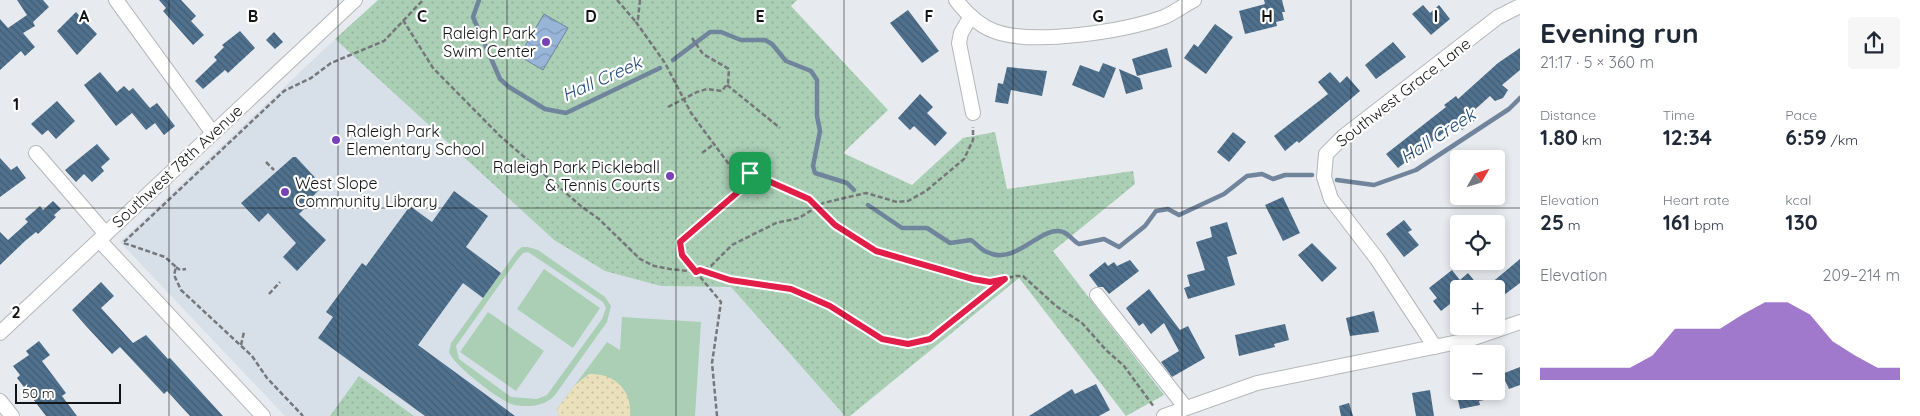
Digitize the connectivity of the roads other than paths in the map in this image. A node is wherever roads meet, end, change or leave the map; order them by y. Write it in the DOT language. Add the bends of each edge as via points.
graph roads {
  1 [pos="116,0"];
  2 [pos="355,0"];
  3 [pos="956,0"];
  4 [pos="1194,0"];
  5 [pos="1520,6"];
  6 [pos="971,16"];
  7 [pos="973,113"];
  8 [pos="212,132"];
  9 [pos="36,153"];
  10 [pos="105,234"];
  11 [pos="1097,295"];
  12 [pos="1520,322"];
  13 [pos="0,333"];
  14 [pos="1435,346"];
  15 [pos="0,401"];
  16 [pos="1186,408"];
  17 [pos="1160,412"];
  18 [pos="12,416"];
  19 [pos="263,416"];
  1 -- 8 [label="street"];
  2 -- 8 [label="street, Southwest 78th Avenue"];
  3 -- 6 [label="street"];
  4 -- 6 [label="street" via="1165,16 1113,30 1042,36 996,32"];
  5 -- 14 [label="street, Southwest Grace Lane" via="1498,17 1344,136 1326,154 1324,177 1330,199 1377,259"];
  6 -- 7 [label="street" via="959,43"];
  8 -- 10 [label="street, Southwest 78th Avenue"];
  9 -- 10 [label="street"];
  10 -- 13 [label="street, Southwest 78th Avenue"];
  10 -- 19 [label="street"];
  11 -- 16 [label="street"];
  12 -- 14 [label="street" via="1485,336"];
  14 -- 16 [label="street" via="1257,384"];
  15 -- 18 [label="street"];
  16 -- 17 [label="street"];
}
